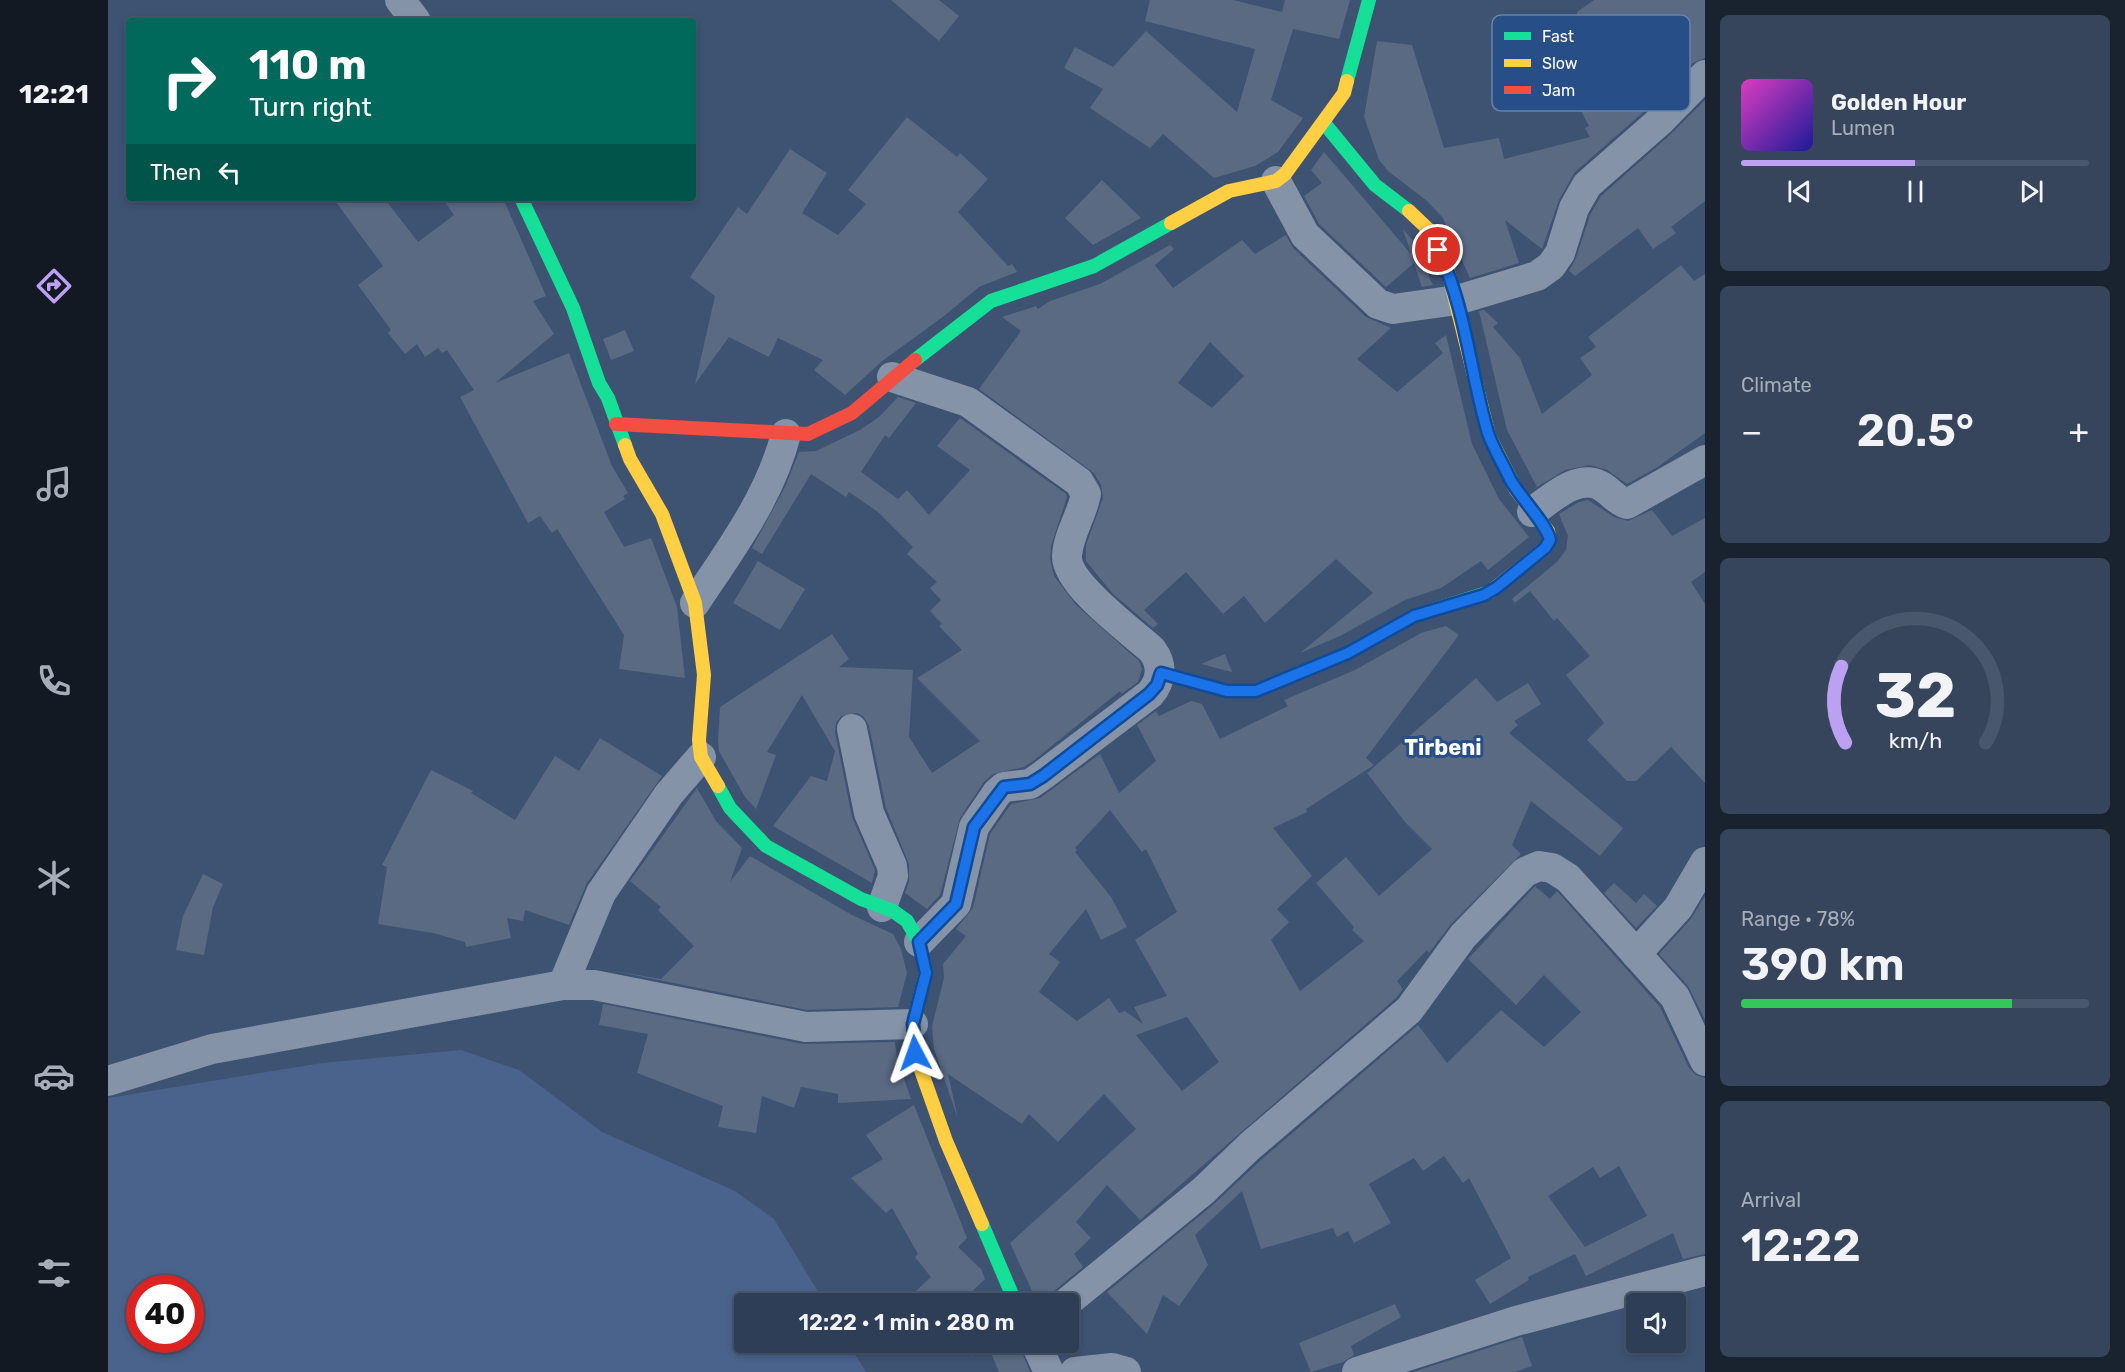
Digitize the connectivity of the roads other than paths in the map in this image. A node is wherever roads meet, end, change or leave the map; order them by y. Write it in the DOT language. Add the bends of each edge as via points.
graph roads {
  1 [pos="400,0"];
  2 [pos="1369,0"];
  3 [pos="414,18"];
  4 [pos="1705,75"];
  5 [pos="1690,90"];
  6 [pos="1670,111"];
  7 [pos="1324,123"];
  8 [pos="1276,181"];
  9 [pos="522,201"];
  10 [pos="1457,300"];
  11 [pos="892,377"];
  12 [pos="616,424"];
  13 [pos="786,434"];
  14 [pos="1705,460"];
  15 [pos="1532,512"];
  16 [pos="695,603"];
  17 [pos="1161,673"];
  18 [pos="852,729"];
  19 [pos="701,757"];
  20 [pos="1705,862"];
  21 [pos="882,907"];
  22 [pos="919,942"];
  23 [pos="1636,954"];
  24 [pos="563,985"];
  25 [pos="913,1024"];
  26 [pos="1704,1054"];
  27 [pos="108,1081"];
  28 [pos="1705,1271"];
  29 [pos="1011,1293"];
  30 [pos="1078,1293"];
  31 [pos="1040,1353"];
  32 [pos="1049,1372"];
  33 [pos="1075,1372"];
  34 [pos="1126,1372"];
  35 [pos="1357,1372"];
  1 -- 3 [label="street"];
  2 -- 7 [label="street" via="1344,93"];
  4 -- 5 [label="street"];
  6 -- 10 [label="street" via="1587,185 1551,266 1537,276"];
  7 -- 8 [label="street"];
  7 -- 10 [label="street" via="1375,185 1429,230"];
  8 -- 10 [label="street" via="1305,235 1378,304 1393,309"];
  8 -- 11 [label="street" via="1229,190 1094,266 991,301"];
  9 -- 12 [label="street" via="573,308"];
  10 -- 15 [label="street" via="1489,436 1516,490"];
  11 -- 13 [label="street" via="867,402 826,427 808,434"];
  11 -- 17 [label="street" via="968,402 1079,482 1086,494 1069,545 1071,576 1152,650"];
  12 -- 13 [label="street"];
  12 -- 16 [label="street" via="630,459 662,514"];
  13 -- 16 [label="street" via="754,512"];
  14 -- 15 [label="street" via="1626,504 1589,481 1575,483"];
  15 -- 17 [label="street" via="1548,531 1550,540 1484,595 1414,616 1348,653 1256,691 1227,691"];
  16 -- 19 [label="street" via="704,675"];
  17 -- 22 [label="street" via="1149,694 1043,776 1030,784 1004,787 997,794 974,827 956,904"];
  18 -- 21 [label="street" via="869,813 892,866 893,876"];
  19 -- 21 [label="street" via="730,808 766,846"];
  19 -- 24 [label="street" via="669,794 600,893"];
  20 -- 23 [label="street" via="1678,908"];
  21 -- 22 [label="street" via="907,921"];
  22 -- 25 [label="street" via="926,973"];
  23 -- 26 [label="street" via="1675,997"];
  23 -- 30 [label="street" via="1568,878 1552,868 1539,866 1525,872 1463,936 1409,1010 1203,1191"];
  24 -- 25 [label="street" via="594,985 806,1027"];
  24 -- 27 [label="street" via="212,1049"];
  25 -- 29 [label="street" via="915,1053 946,1141"];
  28 -- 35 [label="street" via="1516,1321"];
  31 -- 32 [label="street"];
  33 -- 34 [label="street" via="1112,1368"];
}
